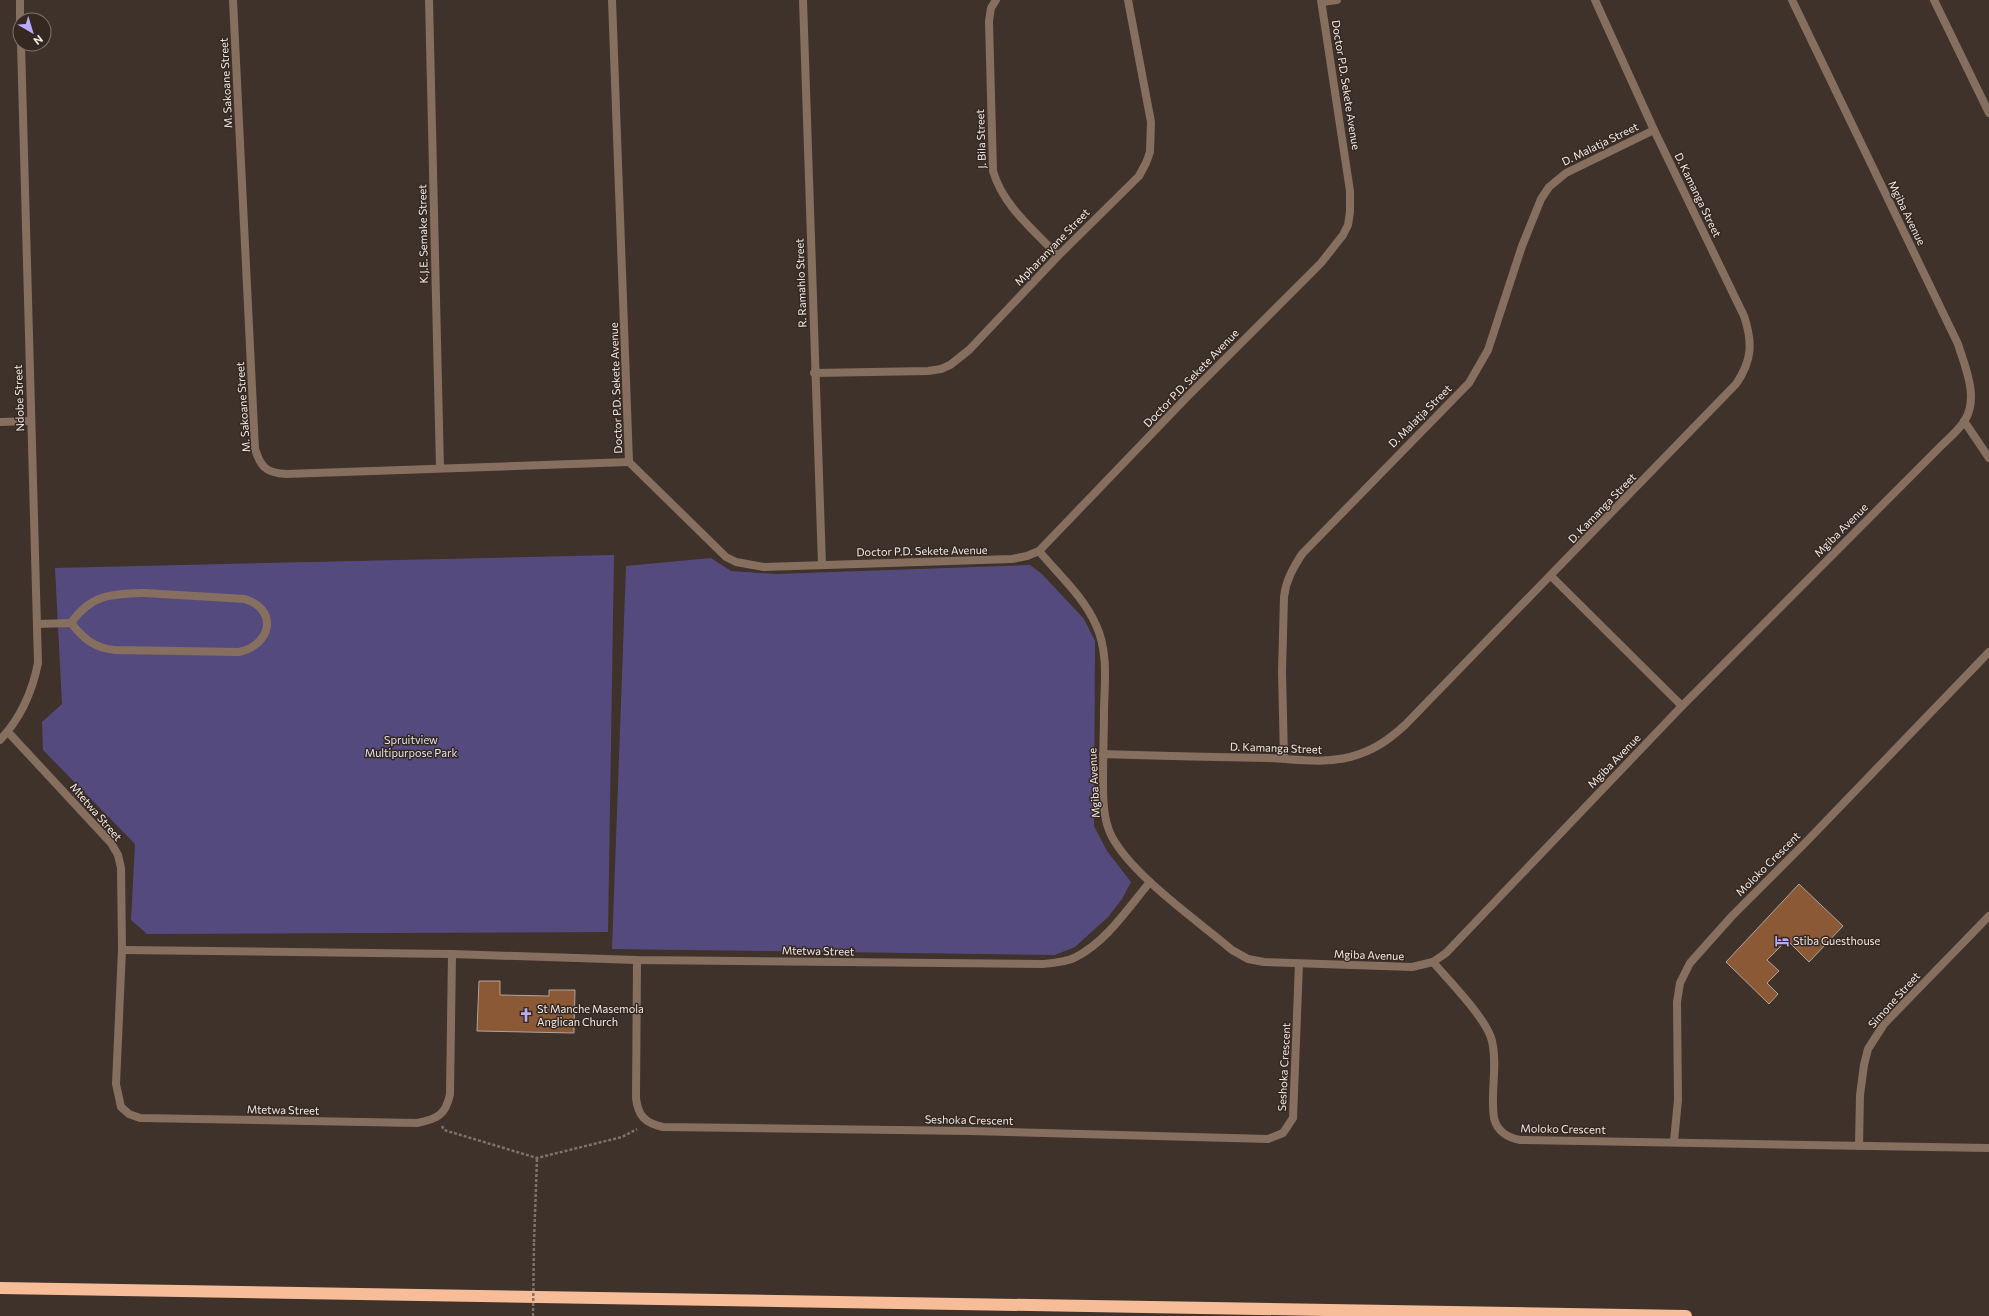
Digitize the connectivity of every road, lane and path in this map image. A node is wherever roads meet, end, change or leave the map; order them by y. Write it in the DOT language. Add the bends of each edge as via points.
graph roads {
  1 [pos="20,0"];
  2 [pos="233,0"];
  3 [pos="429,0"];
  4 [pos="612,0"];
  5 [pos="803,0"];
  6 [pos="996,0"];
  7 [pos="1128,0"];
  8 [pos="1337,0"];
  9 [pos="1595,0"];
  10 [pos="1792,0"];
  11 [pos="1934,0"];
  12 [pos="1322,1"];
  13 [pos="20,12"];
  14 [pos="21,52"];
  15 [pos="1989,113"];
  16 [pos="1654,130"];
  17 [pos="1058,256"];
  18 [pos="814,373"];
  19 [pos="30,421"];
  20 [pos="1964,421"];
  21 [pos="0,422"];
  22 [pos="1989,458"];
  23 [pos="629,462"];
  24 [pos="440,468"];
  25 [pos="1038,551"];
  26 [pos="822,565"];
  27 [pos="1551,576"];
  28 [pos="71,623"];
  29 [pos="37,624"];
  30 [pos="1989,652"];
  31 [pos="1682,706"];
  32 [pos="8,732"];
  33 [pos="0,740"];
  34 [pos="1103,754"];
  35 [pos="1284,759"];
  36 [pos="1150,882"];
  37 [pos="1989,916"];
  38 [pos="122,950"];
  39 [pos="452,954"];
  40 [pos="637,960"];
  41 [pos="1433,962"];
  42 [pos="1299,964"];
  43 [pos="437,1117"];
  44 [pos="642,1118"];
  45 [pos="1674,1142"];
  46 [pos="1859,1146"];
  47 [pos="1989,1148"];
  48 [pos="537,1158"];
  49 [pos="0,1288"];
  50 [pos="534,1316"];
  51 [pos="1686,1316"];
  1 -- 13 [label="street"];
  2 -- 24 [label="street, M. Sakoane Street" via="256,449 259,462 274,474"];
  3 -- 24 [label="street, K.J.E. Semake Street"];
  4 -- 23 [label="street, Doctor P.D. Sekete Avenue"];
  5 -- 18 [label="street, R. Ramahlo Street"];
  6 -- 17 [label="street, J. Bila Street" via="991,8 989,22 993,172 1003,196"];
  7 -- 17 [label="street, Mpharanyane Street" via="1150,122 1150,152 1139,176"];
  8 -- 12 [label="street"];
  9 -- 16 [label="street, D. Kamanga Street"];
  10 -- 20 [label="street, Mgiba Avenue" via="1958,344 1971,398"];
  11 -- 15 [label="street"];
  12 -- 25 [label="street, Doctor P.D. Sekete Avenue" via="1350,191 1348,225 1321,263 1187,396"];
  14 -- 19 [label="street, Ndobe Street"];
  16 -- 27 [label="street, D. Kamanga Street" via="1744,316 1749,331 1750,357 1745,371 1726,396"];
  16 -- 35 [label="street, D. Malatja Street" via="1575,168 1549,187 1541,199 1522,246 1488,350 1476,373 1302,554 1291,571 1285,585 1284,597"];
  17 -- 18 [label="street, Mpharanyane Street" via="969,350 950,365 928,371"];
  18 -- 26 [label="street, R. Ramahlo Street"];
  19 -- 21 [label="street"];
  19 -- 29 [label="street, Ndobe Street"];
  20 -- 22 [label="street"];
  20 -- 31 [label="street, Mgiba Avenue"];
  23 -- 24 [label="street, M. Sakoane Street"];
  23 -- 26 [label="street, Doctor P.D. Sekete Avenue" via="726,557 764,567"];
  25 -- 26 [label="street, Doctor P.D. Sekete Avenue" via="1012,559"];
  25 -- 34 [label="street, Mgiba Avenue" via="1087,608 1103,644"];
  27 -- 31 [label="street"];
  27 -- 35 [label="street, D. Kamanga Street" via="1392,738 1364,753 1335,760"];
  28 -- 28 [label="street" via="87,640 102,649 240,652 256,645 265,634 267,621 265,612 259,605 245,599 115,594 85,606"];
  28 -- 29 [label="street"];
  29 -- 32 [label="street, Ndobe Street" via="38,663 34,683 28,700"];
  30 -- 45 [label="street, Moloko Crescent" via="1732,916 1690,963 1680,983 1677,1002 1678,1100"];
  31 -- 41 [label="street, Mgiba Avenue" via="1474,925 1446,953"];
  32 -- 33 [label="street, Ndobe Street"];
  32 -- 38 [label="street, Mtetwa Street" via="111,843 118,855"];
  34 -- 35 [label="street, D. Kamanga Street"];
  34 -- 36 [label="street, Mgiba Avenue" via="1106,821 1122,851"];
  36 -- 40 [label="street, Mtetwa Street" via="1102,939 1075,958 1058,962 1043,964"];
  36 -- 42 [label="street, Mgiba Avenue" via="1232,950 1248,959"];
  37 -- 46 [label="street, Simone Street" via="1884,1024 1868,1049 1860,1095"];
  38 -- 39 [label="street, Mtetwa Street"];
  38 -- 43 [label="street, Mtetwa Street" via="116,1084 121,1106 129,1114 140,1118 417,1123"];
  39 -- 40 [label="street, Mtetwa Street"];
  39 -- 43 [label="street" via="450,1094 447,1108"];
  40 -- 44 [label="street" via="636,1098"];
  41 -- 42 [label="street, Mgiba Avenue" via="1394,968"];
  41 -- 45 [label="street, Moloko Crescent" via="1478,1015 1490,1035 1494,1055 1494,1118 1505,1135 1520,1140"];
  42 -- 44 [label="street, Seshoka Crescent" via="1293,1118 1283,1133 1273,1138 663,1127"];
  43 -- 48 [label="path" via="444,1130"];
  44 -- 48 [label="path" via="638,1128 622,1137"];
  45 -- 46 [label="street, Moloko Crescent"];
  46 -- 47 [label="street, Moloko Crescent"];
  48 -- 50 [label="path, bridge"];
  49 -- 51 [label="highway"];
}
